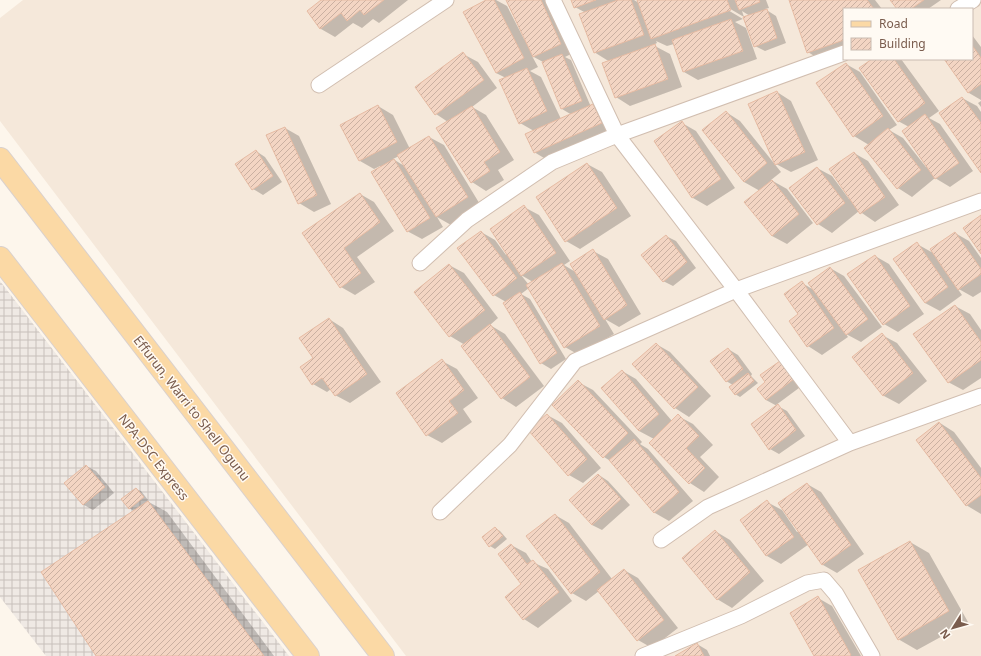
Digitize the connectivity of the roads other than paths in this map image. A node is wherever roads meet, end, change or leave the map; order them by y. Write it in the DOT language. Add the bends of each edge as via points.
graph roads {
  1 [pos="446,0"];
  2 [pos="553,0"];
  3 [pos="973,0"];
  4 [pos="960,8"];
  5 [pos="843,53"];
  6 [pos="319,85"];
  7 [pos="617,135"];
  8 [pos="0,159"];
  9 [pos="981,201"];
  10 [pos="0,258"];
  11 [pos="420,263"];
  12 [pos="736,290"];
  13 [pos="981,396"];
  14 [pos="850,443"];
  15 [pos="440,512"];
  16 [pos="661,540"];
  17 [pos="308,656"];
  18 [pos="383,656"];
  19 [pos="643,656"];
  20 [pos="872,656"];
  1 -- 6 [label="street"];
  2 -- 7 [label="street"];
  3 -- 4 [label="street"];
  5 -- 7 [label="street"];
  7 -- 11 [label="street" via="552,162 467,220"];
  7 -- 12 [label="street"];
  8 -- 18 [label="main road, Effurun, Warri to Shell Ogunu"];
  9 -- 12 [label="street"];
  10 -- 17 [label="main road, NPA-DSC Express"];
  12 -- 14 [label="street"];
  12 -- 15 [label="street" via="576,361 510,445"];
  13 -- 14 [label="street"];
  14 -- 16 [label="street" via="708,507"];
  19 -- 20 [label="street" via="741,616 807,583 824,580 836,594"];
}
